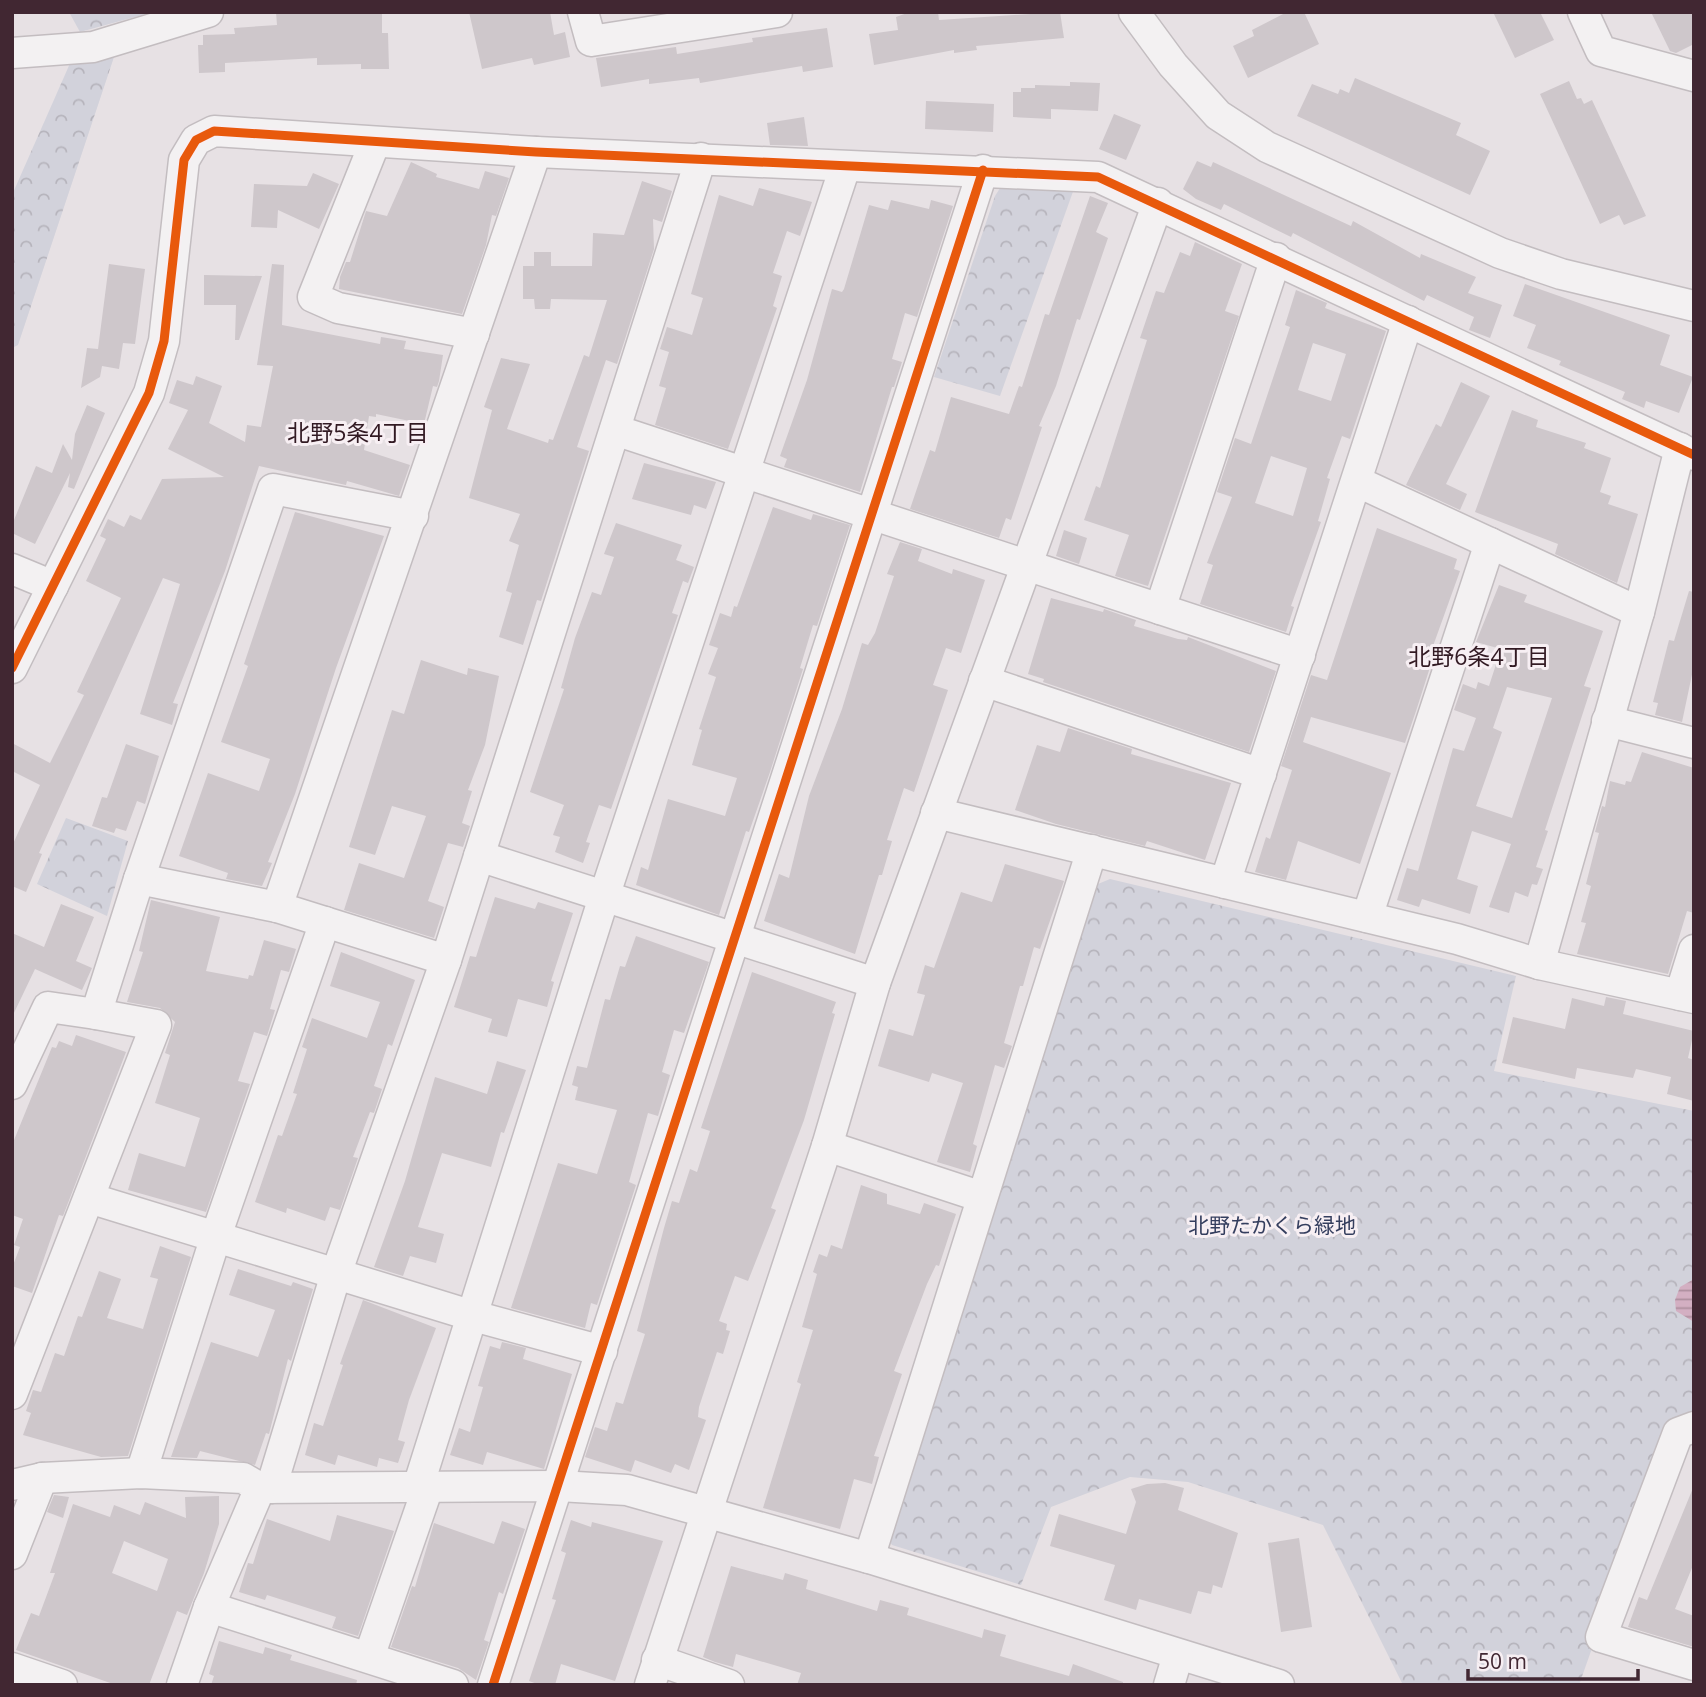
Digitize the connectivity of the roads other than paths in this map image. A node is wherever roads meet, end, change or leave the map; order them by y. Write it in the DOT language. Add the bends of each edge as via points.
graph roads {
  1 [pos="208,12"];
  2 [pos="583,12"];
  3 [pos="776,12"];
  4 [pos="1583,12"];
  5 [pos="1148,16"];
  6 [pos="718,17"];
  7 [pos="12,53"];
  8 [pos="1694,76"];
  9 [pos="375,142"];
  10 [pos="536,152"];
  11 [pos="702,158"];
  12 [pos="845,167"];
  13 [pos="983,170"];
  14 [pos="1158,203"];
  15 [pos="1276,258"];
  16 [pos="1694,306"];
  17 [pos="1408,321"];
  18 [pos="474,334"];
  19 [pos="615,430"];
  20 [pos="1687,452"];
  21 [pos="746,472"];
  22 [pos="1358,482"];
  23 [pos="874,514"];
  24 [pos="413,516"];
  25 [pos="1490,543"];
  26 [pos="1026,568"];
  27 [pos="12,569"];
  28 [pos="53,586"];
  29 [pos="1160,609"];
  30 [pos="1639,612"];
  31 [pos="1300,656"];
  32 [pos="12,668"];
  33 [pos="984,681"];
  34 [pos="1608,721"];
  35 [pos="1694,743"];
  36 [pos="1261,774"];
  37 [pos="936,813"];
  38 [pos="1092,850"];
  39 [pos="479,856"];
  40 [pos="139,879"];
  41 [pos="1225,883"];
  42 [pos="604,897"];
  43 [pos="277,907"];
  44 [pos="1367,917"];
  45 [pos="326,922"];
  46 [pos="733,938"];
  47 [pos="1694,950"];
  48 [pos="446,960"];
  49 [pos="1539,964"];
  50 [pos="875,983"];
  51 [pos="1687,997"];
  52 [pos="96,1014"];
  53 [pos="12,1084"];
  54 [pos="827,1146"];
  55 [pos="982,1197"];
  56 [pos="89,1198"];
  57 [pos="216,1236"];
  58 [pos="336,1274"];
  59 [pos="470,1315"];
  60 [pos="602,1351"];
  61 [pos="12,1394"];
  62 [pos="1694,1427"];
  63 [pos="141,1473"];
  64 [pos="42,1478"];
  65 [pos="12,1485"];
  66 [pos="559,1486"];
  67 [pos="423,1487"];
  68 [pos="265,1488"];
  69 [pos="707,1511"];
  70 [pos="12,1554"];
  71 [pos="869,1558"];
  72 [pos="209,1607"];
  73 [pos="1178,1655"];
  74 [pos="369,1657"];
  75 [pos="1694,1665"];
  76 [pos="12,1668"];
  77 [pos="654,1672"];
  78 [pos="50,1683"];
  79 [pos="182,1685"];
  80 [pos="453,1685"];
  81 [pos="493,1685"];
  82 [pos="729,1685"];
  83 [pos="1168,1685"];
  84 [pos="1279,1685"];
  1 -- 7 [label="street" via="93,47"];
  2 -- 6 [label="street" via="592,41"];
  3 -- 6 [label="street"];
  4 -- 8 [label="street" via="1601,51"];
  5 -- 16 [label="street" via="1218,115 1267,147 1500,253 1561,274"];
  9 -- 10 [label="street"];
  9 -- 18 [label="street" via="313,297 338,308"];
  9 -- 28 [label="street" via="214,131 196,140 184,160 164,341 149,393"];
  10 -- 11 [label="street"];
  10 -- 18 [label="street"];
  11 -- 12 [label="street"];
  11 -- 19 [label="street"];
  12 -- 13 [label="street"];
  12 -- 21 [label="street"];
  13 -- 14 [label="street" via="1098,177"];
  13 -- 23 [label="street"];
  14 -- 15 [label="street"];
  14 -- 26 [label="street"];
  15 -- 17 [label="street"];
  15 -- 29 [label="street"];
  17 -- 20 [label="street"];
  17 -- 22 [label="street"];
  18 -- 24 [label="street"];
  19 -- 21 [label="street"];
  19 -- 39 [label="street"];
  20 -- 30 [label="street"];
  21 -- 23 [label="street"];
  21 -- 42 [label="street"];
  22 -- 25 [label="street"];
  22 -- 31 [label="street"];
  23 -- 26 [label="street"];
  23 -- 46 [label="street"];
  24 -- 40 [label="street" via="273,489"];
  24 -- 43 [label="street"];
  25 -- 30 [label="street"];
  25 -- 44 [label="street"];
  26 -- 29 [label="street"];
  26 -- 33 [label="street"];
  27 -- 28 [label="street"];
  28 -- 32 [label="street"];
  29 -- 31 [label="street"];
  30 -- 34 [label="street"];
  31 -- 36 [label="street"];
  33 -- 36 [label="street"];
  33 -- 37 [label="street"];
  34 -- 35 [label="street"];
  34 -- 49 [label="street"];
  36 -- 41 [label="street"];
  37 -- 38 [label="street"];
  37 -- 50 [label="street"];
  38 -- 41 [label="street"];
  38 -- 55 [label="street"];
  39 -- 42 [label="street"];
  39 -- 48 [label="street"];
  40 -- 43 [label="street"];
  40 -- 52 [label="street"];
  41 -- 44 [label="street"];
  42 -- 46 [label="street"];
  42 -- 59 [label="street"];
  43 -- 45 [label="street"];
  44 -- 49 [label="street"];
  45 -- 48 [label="street"];
  45 -- 57 [label="street"];
  46 -- 50 [label="street"];
  46 -- 60 [label="street"];
  47 -- 51 [label="street"];
  48 -- 58 [label="street"];
  49 -- 51 [label="street"];
  50 -- 54 [label="street"];
  52 -- 53 [label="street" via="48,1007"];
  52 -- 56 [label="street" via="156,1025"];
  54 -- 55 [label="street"];
  54 -- 69 [label="street"];
  55 -- 71 [label="street"];
  56 -- 57 [label="street"];
  56 -- 61 [label="street"];
  57 -- 58 [label="street"];
  57 -- 63 [label="street"];
  58 -- 59 [label="street"];
  58 -- 68 [label="street"];
  59 -- 60 [label="street"];
  59 -- 67 [label="street"];
  60 -- 66 [label="street"];
  62 -- 75 [label="street" via="1678,1433 1601,1637"];
  63 -- 64 [label="street"];
  63 -- 68 [label="street" via="243,1478"];
  64 -- 65 [label="street"];
  64 -- 70 [label="street"];
  66 -- 67 [label="street"];
  66 -- 69 [label="street" via="627,1490"];
  66 -- 81 [label="street"];
  67 -- 68 [label="street"];
  67 -- 74 [label="street"];
  68 -- 72 [label="street"];
  69 -- 71 [label="street"];
  69 -- 77 [label="street"];
  71 -- 73 [label="street"];
  72 -- 74 [label="street"];
  72 -- 79 [label="street"];
  73 -- 83 [label="street"];
  73 -- 84 [label="street"];
  74 -- 80 [label="street"];
  76 -- 78 [label="street"];
  77 -- 82 [label="street"];
}
